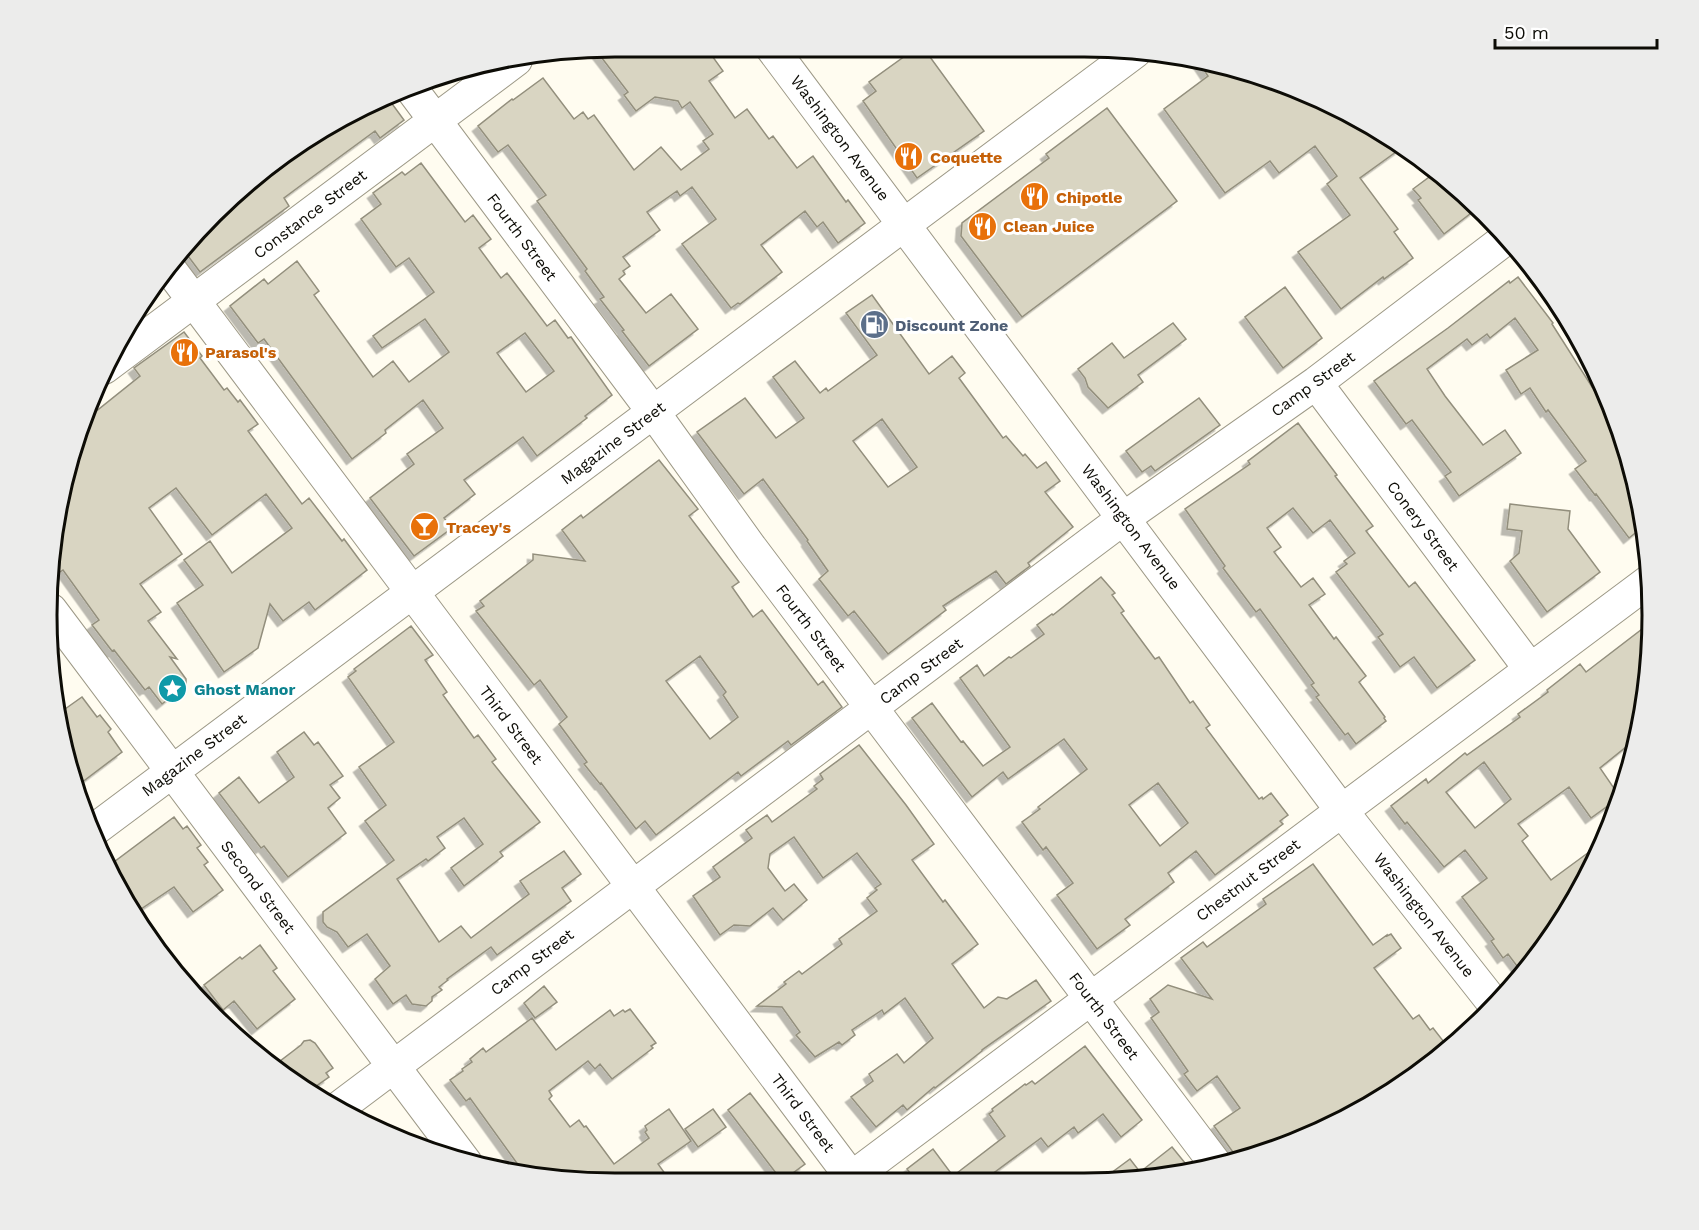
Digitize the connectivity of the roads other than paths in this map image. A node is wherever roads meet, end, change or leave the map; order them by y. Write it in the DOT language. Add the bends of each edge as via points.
graph roads {
  1 [pos="779,57"];
  2 [pos="1125,59"];
  3 [pos="505,68"];
  4 [pos="415,94"];
  5 [pos="435,120"];
  6 [pos="905,224"];
  7 [pos="1500,243"];
  8 [pos="173,274"];
  9 [pos="194,301"];
  10 [pos="122,354"];
  11 [pos="1316,383"];
  12 [pos="654,412"];
  13 [pos="1124,518"];
  14 [pos="1641,587"];
  15 [pos="412,593"];
  16 [pos="57,618"];
  17 [pos="1530,669"];
  18 [pos="871,708"];
  19 [pos="172,771"];
  20 [pos="1341,810"];
  21 [pos="98,827"];
  22 [pos="633,887"];
  23 [pos="1090,998"];
  24 [pos="1490,998"];
  25 [pos="393,1067"];
  26 [pos="344,1103"];
  27 [pos="455,1149"];
  28 [pos="1211,1158"];
  29 [pos="846,1173"];
  30 [pos="860,1173"];
  1 -- 6 [label="street, Washington Avenue"];
  2 -- 6 [label="street, Magazine Street"];
  3 -- 5 [label="street, Constance Street"];
  4 -- 5 [label="street, Fourth Street"];
  5 -- 9 [label="street, Constance Street"];
  5 -- 12 [label="street, Fourth Street"];
  6 -- 12 [label="street, Magazine Street"];
  6 -- 13 [label="street, Washington Avenue"];
  7 -- 11 [label="street, Camp Street"];
  8 -- 9 [label="street, Third Street"];
  9 -- 10 [label="street, Constance Street"];
  9 -- 15 [label="street, Third Street"];
  11 -- 13 [label="street, Camp Street"];
  11 -- 17 [label="street, Conery Street"];
  12 -- 15 [label="street, Magazine Street"];
  12 -- 18 [label="street, Fourth Street"];
  13 -- 18 [label="street, Camp Street"];
  13 -- 20 [label="street, Washington Avenue"];
  14 -- 17 [label="street, Chestnut Street"];
  15 -- 19 [label="street, Magazine Street"];
  15 -- 22 [label="street, Third Street"];
  16 -- 19 [label="street, Second Street"];
  17 -- 20 [label="street, Chestnut Street"];
  18 -- 22 [label="street, Camp Street"];
  18 -- 23 [label="street, Fourth Street"];
  19 -- 21 [label="street, Magazine Street"];
  19 -- 25 [label="street, Second Street"];
  20 -- 23 [label="street, Chestnut Street"];
  20 -- 24 [label="street, Washington Avenue"];
  22 -- 25 [label="street, Camp Street"];
  22 -- 29 [label="street, Third Street"];
  23 -- 28 [label="street, Fourth Street"];
  23 -- 30 [label="street, Chestnut Street"];
  25 -- 26 [label="street, Camp Street"];
  25 -- 27 [label="street, Second Street"];
}
